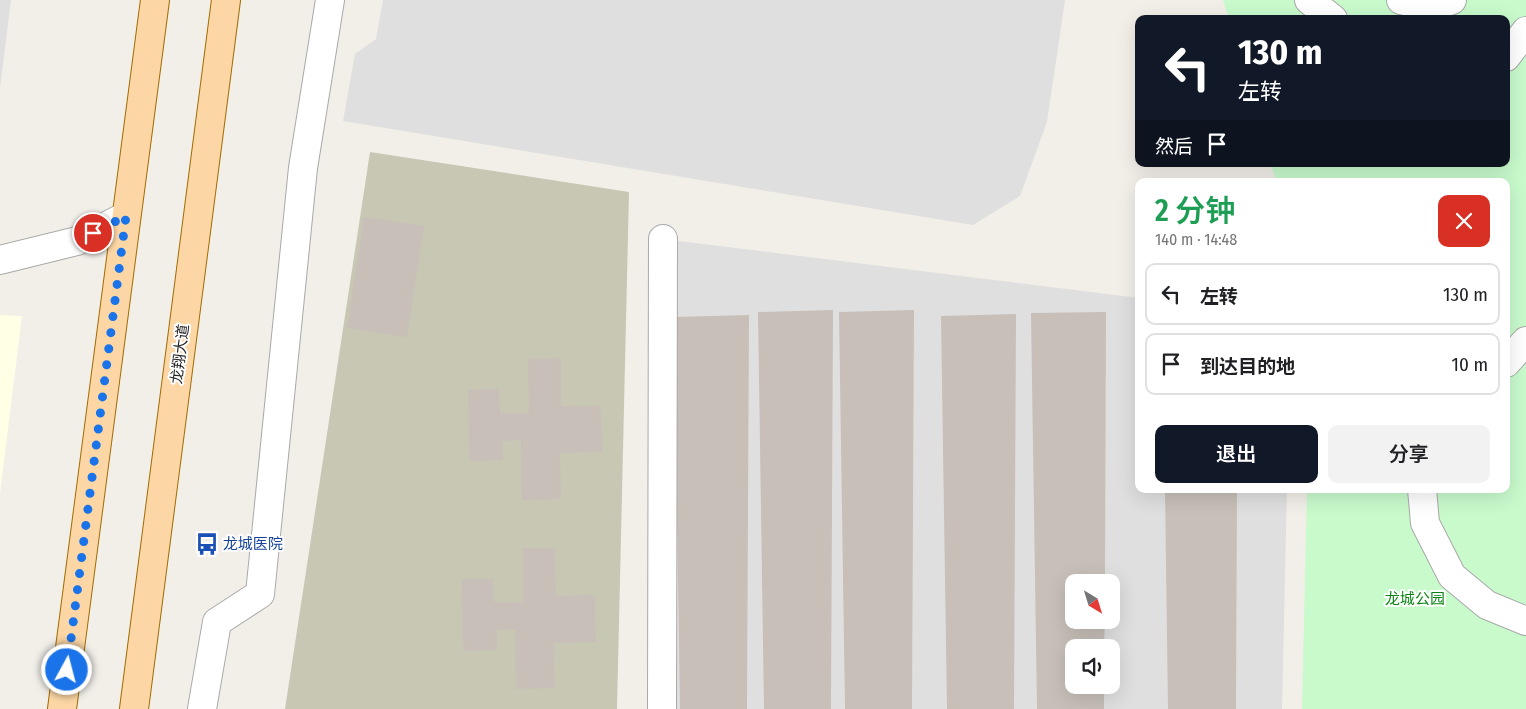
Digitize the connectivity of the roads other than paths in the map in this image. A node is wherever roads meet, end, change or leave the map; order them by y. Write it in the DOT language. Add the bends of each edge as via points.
graph roads {
  1 [pos="154,0"];
  2 [pos="226,0"];
  3 [pos="330,0"];
  4 [pos="1310,0"];
  5 [pos="1401,0"];
  6 [pos="1452,0"];
  7 [pos="1328,15"];
  8 [pos="1526,31"];
  9 [pos="1510,52"];
  10 [pos="126,216"];
  11 [pos="663,239"];
  12 [pos="0,260"];
  13 [pos="1526,340"];
  14 [pos="1510,358"];
  15 [pos="1422,493"];
  16 [pos="1526,621"];
  17 [pos="62,709"];
  18 [pos="134,709"];
  19 [pos="202,709"];
  20 [pos="662,709"];
  1 -- 10 [label="main road"];
  2 -- 18 [label="main road, 龙翔大道"];
  3 -- 19 [label="street" via="303,168 260,594 217,622"];
  4 -- 7 [label="street"];
  5 -- 6 [label="street" via="1432,8"];
  8 -- 9 [label="street"];
  10 -- 12 [label="street" via="77,241"];
  10 -- 17 [label="main road"];
  11 -- 20 [label="street"];
  13 -- 14 [label="street"];
  15 -- 16 [label="street" via="1425,523 1452,576 1487,605"];
}
